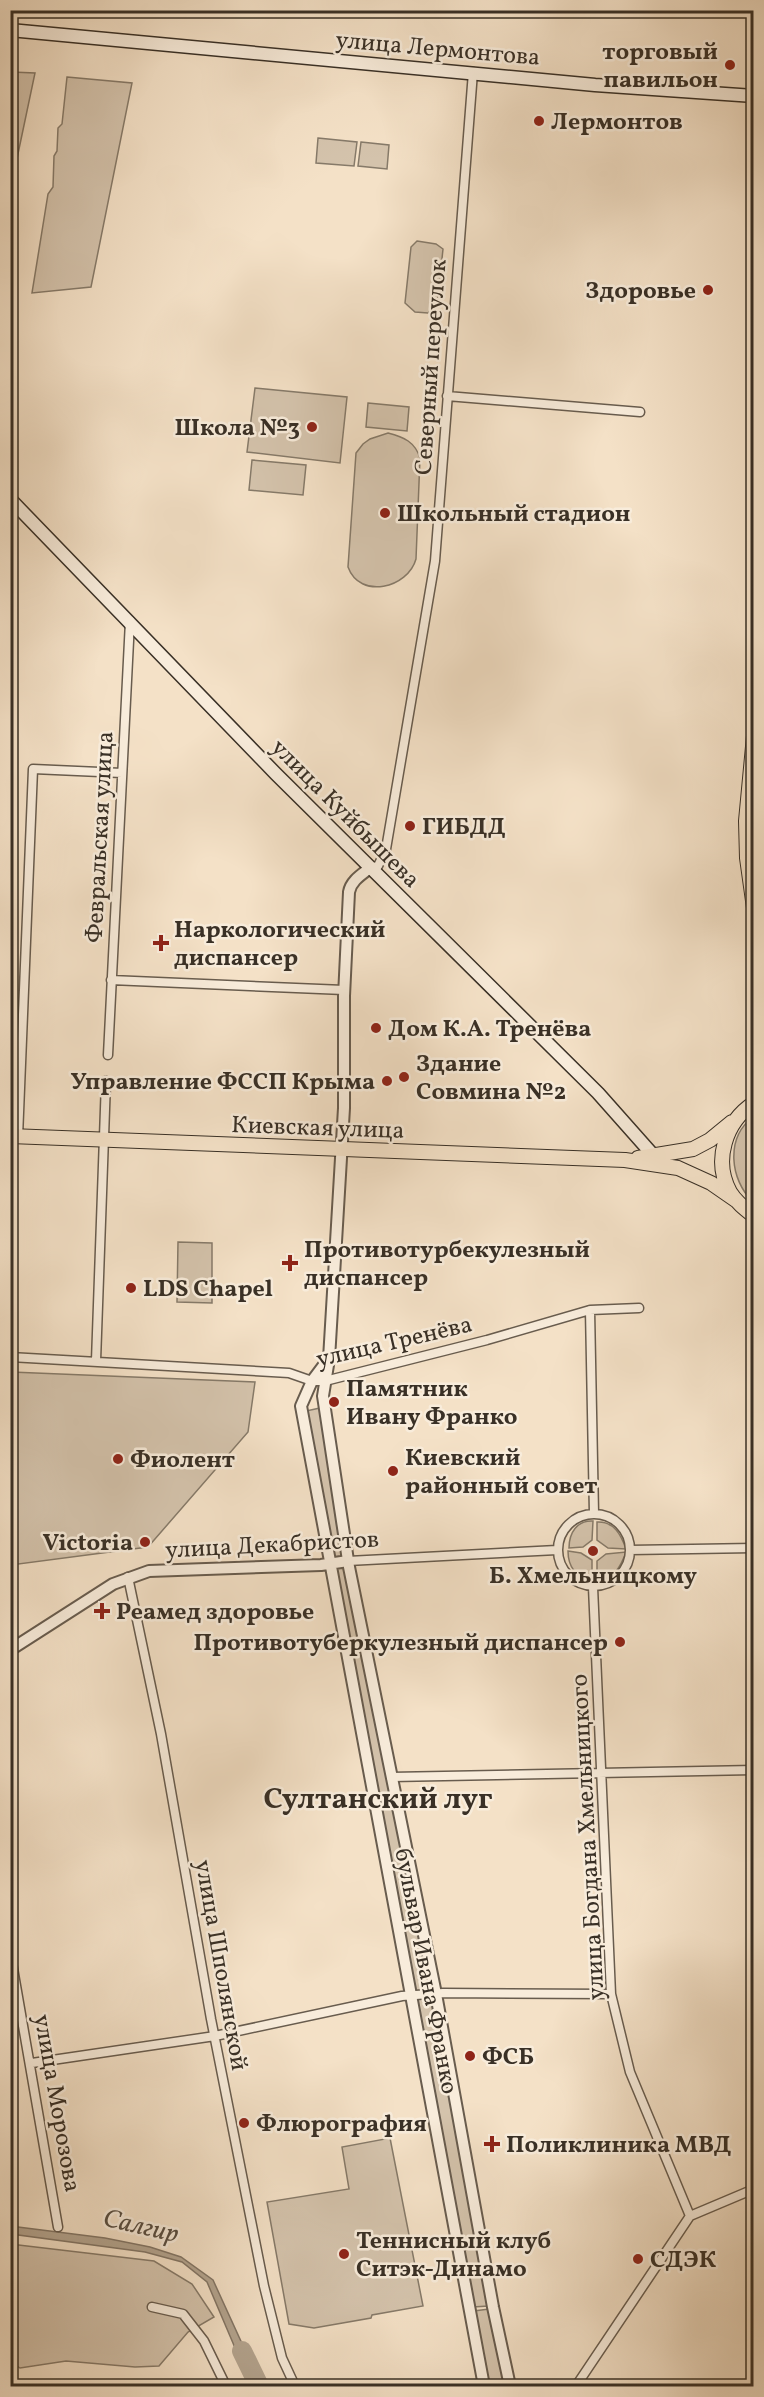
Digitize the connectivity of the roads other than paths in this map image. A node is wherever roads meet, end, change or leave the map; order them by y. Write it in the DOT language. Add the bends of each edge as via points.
graph roads {
  1 [pos="10,30"];
  2 [pos="473,72"];
  3 [pos="753,96"];
  4 [pos="447,396"];
  5 [pos="640,412"];
  6 [pos="10,499"];
  7 [pos="130,621"];
  8 [pos="753,736"];
  9 [pos="122,773"];
  10 [pos="370,868"];
  11 [pos="753,908"];
  12 [pos="111,980"];
  13 [pos="345,990"];
  14 [pos="108,1055"];
  15 [pos="106,1081"];
  16 [pos="752,1103"];
  17 [pos="738,1117"];
  18 [pos="14,1137"];
  19 [pos="103,1141"];
  20 [pos="342,1150"];
  21 [pos="653,1155"];
  22 [pos="625,1160"];
  23 [pos="739,1204"];
  24 [pos="753,1218"];
  25 [pos="639,1308"];
  26 [pos="590,1310"];
  27 [pos="10,1357"];
  28 [pos="329,1359"];
  29 [pos="96,1361"];
  30 [pos="312,1381"];
  31 [pos="325,1382"];
  32 [pos="594,1514"];
  33 [pos="753,1548"];
  34 [pos="557,1550"];
  35 [pos="630,1550"];
  36 [pos="348,1561"];
  37 [pos="330,1564"];
  38 [pos="128,1577"];
  39 [pos="593,1587"];
  40 [pos="10,1650"];
  41 [pos="753,1770"];
  42 [pos="602,1774"];
  43 [pos="391,1777"];
  44 [pos="10,1951"];
  45 [pos="436,1994"];
  46 [pos="612,1994"];
  47 [pos="410,1995"];
  48 [pos="215,2036"];
  49 [pos="32,2064"];
  50 [pos="753,2189"];
  51 [pos="690,2216"];
  52 [pos="58,2227"];
  53 [pos="152,2307"];
  54 [pos="226,2386"];
  55 [pos="295,2386"];
  56 [pos="484,2386"];
  57 [pos="510,2386"];
  58 [pos="576,2386"];
  1 -- 2 [label="main road, улица Лермонтова"];
  2 -- 3 [label="main road, улица Лермонтова"];
  2 -- 4 [label="street, Северный переулок"];
  4 -- 5 [label="street"];
  4 -- 10 [label="street, Северный переулок" via="435,561 405,750 383,859"];
  6 -- 7 [label="main road, улица Куйбышева"];
  7 -- 9 [label="street, Февральская улица"];
  7 -- 10 [label="main road, улица Куйбышева"];
  8 -- 11 [label="main road" via="746,821"];
  9 -- 12 [label="street, Февральская улица"];
  9 -- 18 [label="street" via="33,769"];
  10 -- 13 [label="street, бульвар Ивана Франко" via="350,886"];
  10 -- 21 [label="main road, улица Куйбышева" via="609,1104"];
  12 -- 13 [label="street"];
  12 -- 14 [label="street, Февральская улица"];
  13 -- 20 [label="street, бульвар Ивана Франко"];
  15 -- 19 [label="street"];
  16 -- 17 [label="main road"];
  17 -- 21 [label="main road, Киевская улица" via="693,1149"];
  17 -- 23 [label="main road" via="722,1150 725,1179"];
  18 -- 19 [label="main road, Киевская улица"];
  19 -- 20 [label="main road, Киевская улица"];
  19 -- 29 [label="street"];
  20 -- 22 [label="main road, Киевская улица"];
  20 -- 28 [label="street, бульвар Ивана Франко"];
  21 -- 22 [label="main road, Киевская улица"];
  22 -- 23 [label="main road, Киевская улица" via="678,1168 711,1183"];
  23 -- 24 [label="main road, Киевская улица"];
  25 -- 26 [label="street, улица Тренёва"];
  26 -- 31 [label="street, улица Тренёва"];
  26 -- 32 [label="street"];
  27 -- 29 [label="street, улица Тренёва"];
  28 -- 30 [label="street, бульвар Ивана Франко"];
  28 -- 31 [label="street, бульвар Ивана Франко"];
  29 -- 30 [label="street, улица Тренёва" via="289,1373"];
  30 -- 31 [label="street, улица Тренёва"];
  30 -- 37 [label="street, бульвар Ивана Франко" via="301,1406"];
  31 -- 36 [label="street, бульвар Ивана Франко" via="323,1396"];
  32 -- 34 [label="street" via="580,1516 568,1524"];
  32 -- 35 [label="street" via="608,1516 620,1524 628,1536"];
  33 -- 35 [label="street"];
  34 -- 36 [label="street, улица Декабристов"];
  34 -- 39 [label="street" via="567,1575 579,1584"];
  35 -- 39 [label="street" via="619,1576"];
  36 -- 37 [label="street, улица Декабристов"];
  36 -- 43 [label="street, бульвар Ивана Франко"];
  37 -- 38 [label="street, улица Декабристов" via="149,1571"];
  37 -- 47 [label="street, бульвар Ивана Франко"];
  38 -- 40 [label="street, улица Декабристов"];
  38 -- 48 [label="street, улица Шполянской"];
  39 -- 42 [label="street, улица Богдана Хмельницкого"];
  41 -- 42 [label="street"];
  42 -- 43 [label="street"];
  42 -- 46 [label="street, улица Богдана Хмельницкого"];
  43 -- 45 [label="street, бульвар Ивана Франко"];
  44 -- 49 [label="street, улица Морозова"];
  45 -- 46 [label="street"];
  45 -- 47 [label="street"];
  45 -- 57 [label="street, бульвар Ивана Франко"];
  46 -- 51 [label="street, улица Богдана Хмельницкого" via="630,2072"];
  47 -- 48 [label="street"];
  47 -- 56 [label="street, бульвар Ивана Франко"];
  48 -- 49 [label="street"];
  48 -- 55 [label="street, улица Шполянской" via="264,2286 282,2358"];
  49 -- 52 [label="street, улица Морозова"];
  50 -- 51 [label="street"];
  51 -- 58 [label="street"];
  53 -- 54 [label="street" via="183,2314 204,2341"];
}
